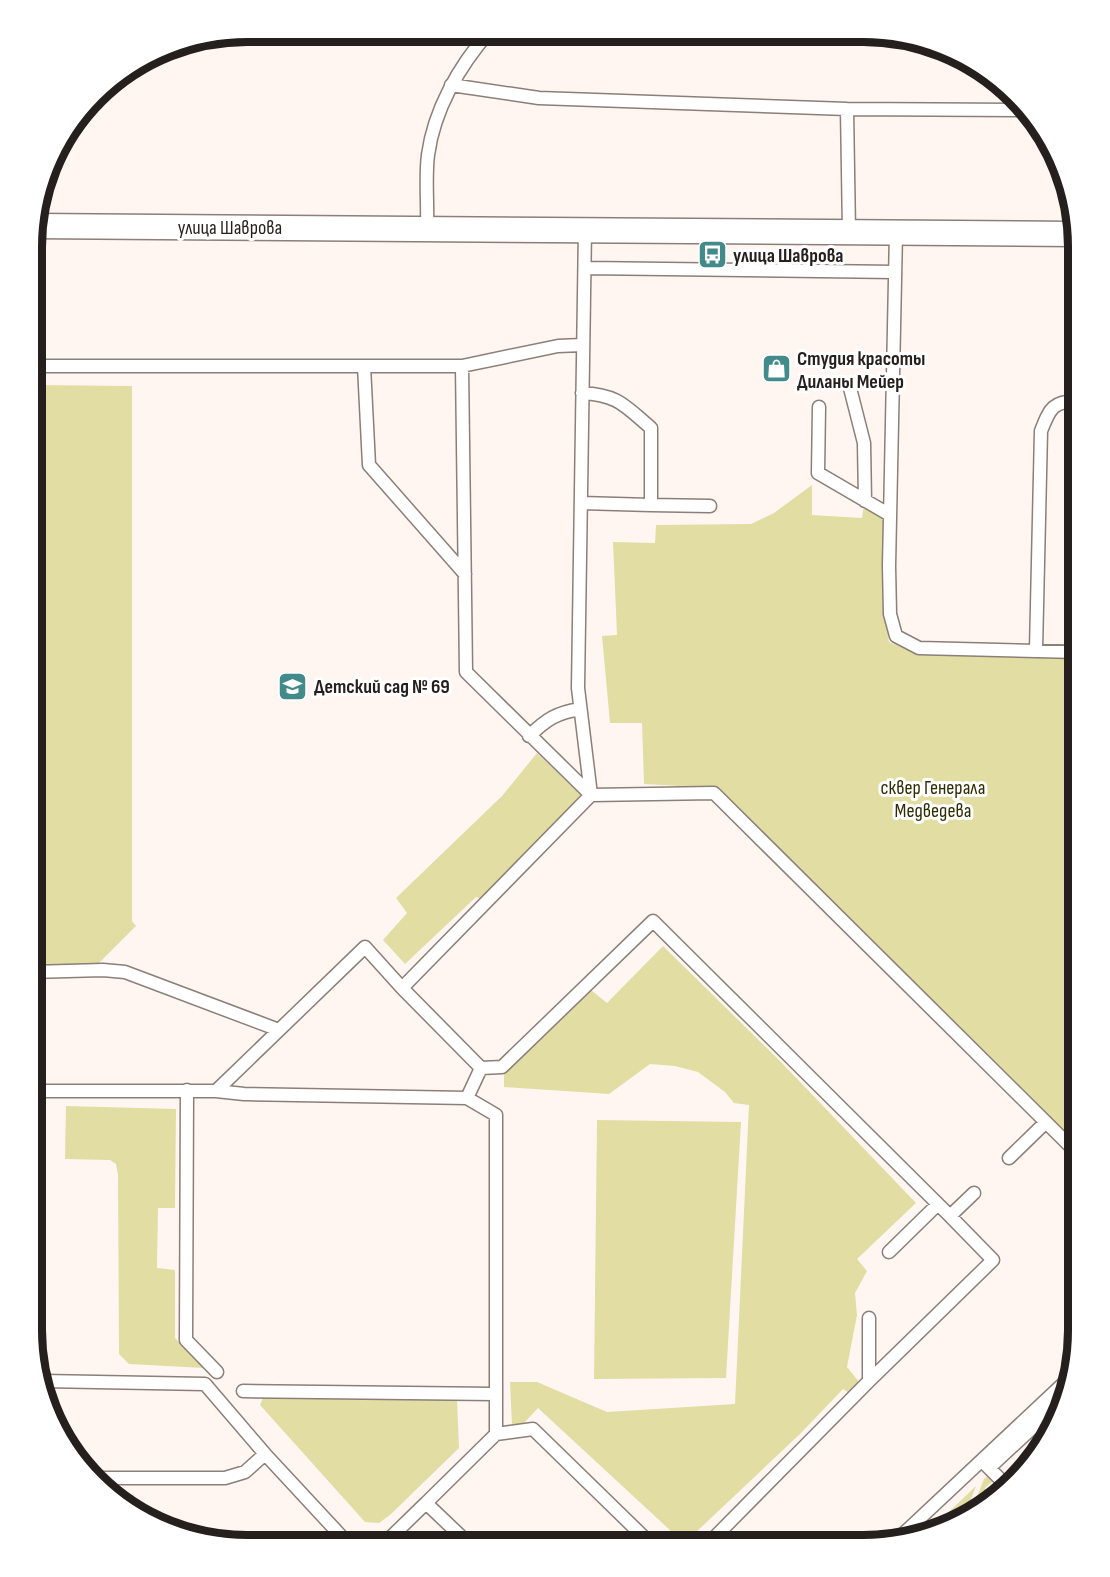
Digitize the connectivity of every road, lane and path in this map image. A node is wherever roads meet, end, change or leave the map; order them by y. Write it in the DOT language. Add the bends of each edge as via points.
graph roads {
  1 [pos="482,42"];
  2 [pos="451,85"];
  3 [pos="847,109"];
  4 [pos="1015,110"];
  5 [pos="44,226"];
  6 [pos="428,228"];
  7 [pos="585,230"];
  8 [pos="849,232"];
  9 [pos="896,232"];
  10 [pos="1068,234"];
  11 [pos="586,268"];
  12 [pos="896,272"];
  13 [pos="582,345"];
  14 [pos="42,366"];
  15 [pos="364,366"];
  16 [pos="462,366"];
  17 [pos="850,388"];
  18 [pos="582,393"];
  19 [pos="1068,401"];
  20 [pos="819,407"];
  21 [pos="865,501"];
  22 [pos="581,503"];
  23 [pos="651,505"];
  24 [pos="710,506"];
  25 [pos="890,515"];
  26 [pos="465,574"];
  27 [pos="1036,650"];
  28 [pos="1068,652"];
  29 [pos="580,709"];
  30 [pos="529,736"];
  31 [pos="591,795"];
  32 [pos="113,959"];
  33 [pos="103,970"];
  34 [pos="42,972"];
  35 [pos="402,988"];
  36 [pos="279,1030"];
  37 [pos="481,1068"];
  38 [pos="187,1090"];
  39 [pos="42,1091"];
  40 [pos="216,1091"];
  41 [pos="467,1098"];
  42 [pos="1046,1122"];
  43 [pos="1068,1144"];
  44 [pos="1009,1158"];
  45 [pos="974,1193"];
  46 [pos="938,1204"];
  47 [pos="950,1216"];
  48 [pos="889,1252"];
  49 [pos="869,1318"];
  50 [pos="217,1372"];
  51 [pos="49,1381"];
  52 [pos="869,1381"];
  53 [pos="1059,1388"];
  54 [pos="243,1391"];
  55 [pos="495,1394"];
  56 [pos="1052,1409"];
  57 [pos="496,1434"];
  58 [pos="265,1454"];
  59 [pos="985,1464"];
  60 [pos="106,1478"];
  61 [pos="1002,1480"];
  62 [pos="426,1503"];
  63 [pos="909,1529"];
  64 [pos="340,1535"];
  65 [pos="393,1535"];
  66 [pos="460,1535"];
  67 [pos="642,1535"];
  68 [pos="717,1535"];
  1 -- 2 [label="lane"];
  2 -- 3 [label="lane" via="538,98"];
  2 -- 6 [label="lane" via="428,155"];
  3 -- 4 [label="lane"];
  3 -- 8 [label="lane"];
  5 -- 6 [label="street, улица Шаврова"];
  6 -- 7 [label="street, улица Шаврова"];
  7 -- 8 [label="street, улица Шаврова"];
  7 -- 11 [label="lane"];
  8 -- 9 [label="street, улица Шаврова"];
  9 -- 10 [label="street, улица Шаврова"];
  9 -- 12 [label="lane"];
  11 -- 12 [label="lane"];
  11 -- 13 [label="lane"];
  12 -- 25 [label="lane"];
  13 -- 16 [label="lane" via="558,346"];
  13 -- 18 [label="lane"];
  14 -- 15 [label="lane"];
  15 -- 16 [label="lane"];
  15 -- 26 [label="lane" via="369,465"];
  16 -- 26 [label="lane"];
  17 -- 21 [label="lane" via="864,443"];
  18 -- 22 [label="lane"];
  18 -- 23 [label="lane" via="604,394 620,402 651,428"];
  19 -- 27 [label="lane" via="1049,412 1041,430"];
  20 -- 21 [label="lane" via="818,474"];
  21 -- 25 [label="lane"];
  22 -- 23 [label="lane"];
  22 -- 29 [label="lane"];
  23 -- 24 [label="lane"];
  25 -- 27 [label="lane" via="890,614 896,636 919,648"];
  26 -- 30 [label="lane" via="466,672"];
  27 -- 28 [label="lane"];
  29 -- 30 [label="lane" via="553,716"];
  29 -- 31 [label="lane"];
  30 -- 31 [label="lane"];
  31 -- 35 [label="lane"];
  31 -- 42 [label="lane" via="714,793"];
  32 -- 33 [label="lane"];
  33 -- 34 [label="lane"];
  33 -- 36 [label="lane" via="125,972"];
  35 -- 36 [label="lane" via="365,947"];
  35 -- 37 [label="lane"];
  36 -- 40 [label="lane"];
  37 -- 41 [label="lane"];
  37 -- 46 [label="lane" via="502,1067 653,921"];
  38 -- 39 [label="lane"];
  38 -- 40 [label="lane"];
  38 -- 50 [label="lane" via="186,1340"];
  40 -- 41 [label="lane"];
  41 -- 55 [label="lane" via="496,1115"];
  42 -- 43 [label="lane"];
  42 -- 44 [label="lane"];
  45 -- 47 [label="lane"];
  46 -- 47 [label="lane"];
  46 -- 48 [label="lane"];
  47 -- 52 [label="lane" via="993,1260"];
  49 -- 52 [label="lane"];
  51 -- 58 [label="lane" via="205,1384"];
  52 -- 68 [label="lane"];
  53 -- 59 [label="lane"];
  54 -- 55 [label="lane"];
  55 -- 57 [label="lane"];
  56 -- 59 [label="lane"];
  57 -- 62 [label="lane"];
  57 -- 67 [label="lane" via="533,1429"];
  58 -- 60 [label="lane" via="245,1472 225,1478"];
  58 -- 64 [label="lane"];
  59 -- 61 [label="lane"];
  59 -- 63 [label="lane"];
  62 -- 65 [label="lane"];
  62 -- 66 [label="lane"];
}
